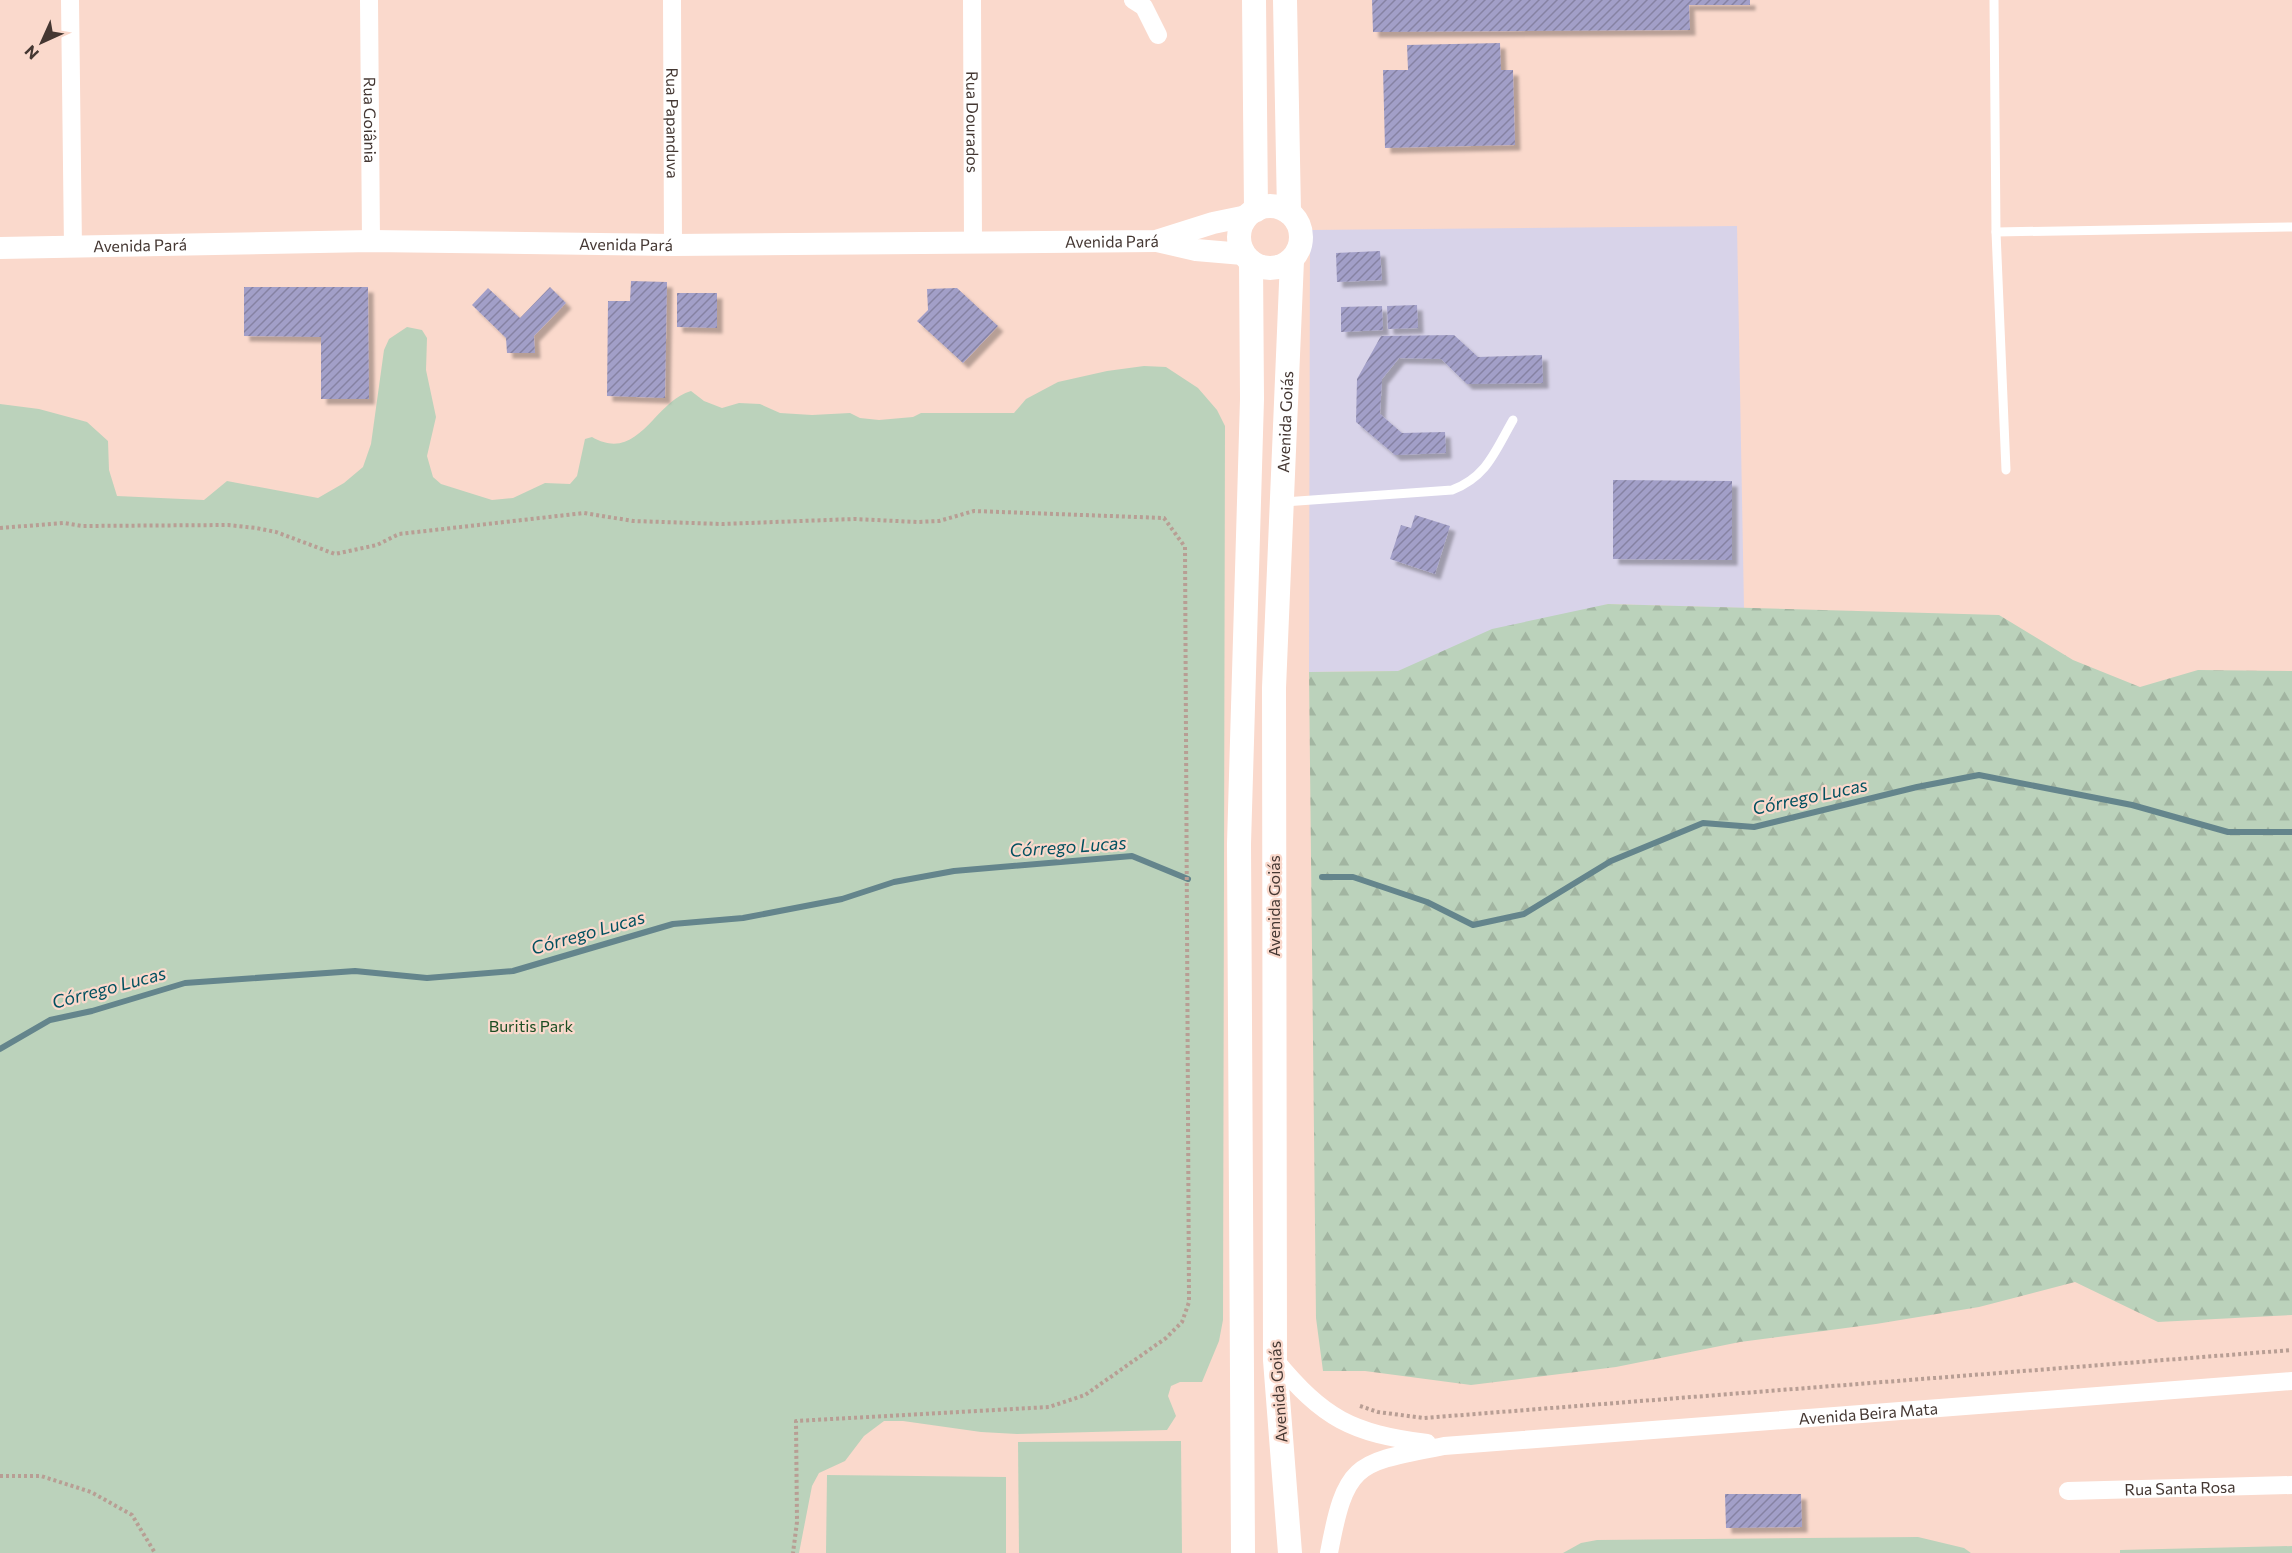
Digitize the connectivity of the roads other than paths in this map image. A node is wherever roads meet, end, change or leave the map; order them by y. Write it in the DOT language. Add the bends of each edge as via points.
graph roads {
  1 [pos="70,0"];
  2 [pos="369,0"];
  3 [pos="672,0"];
  4 [pos="972,0"];
  5 [pos="1133,0"];
  6 [pos="1254,0"];
  7 [pos="1285,0"];
  8 [pos="1994,0"];
  9 [pos="1158,35"];
  10 [pos="1289,212"];
  11 [pos="1251,213"];
  12 [pos="2292,227"];
  13 [pos="1996,232"];
  14 [pos="372,241"];
  15 [pos="1156,241"];
  16 [pos="973,243"];
  17 [pos="673,245"];
  18 [pos="0,248"];
  19 [pos="73,248"];
  20 [pos="1247,258"];
  21 [pos="1292,260"];
  22 [pos="1513,420"];
  23 [pos="2006,470"];
  24 [pos="1281,502"];
  25 [pos="1275,1360"];
  26 [pos="2292,1381"];
  27 [pos="1444,1446"];
  28 [pos="2292,1485"];
  29 [pos="2068,1491"];
  30 [pos="1243,1553"];
  31 [pos="1290,1553"];
  32 [pos="1329,1553"];
  1 -- 19 [label="street"];
  2 -- 14 [label="street, Rua Goiânia"];
  3 -- 17 [label="street, Rua Papanduva"];
  4 -- 16 [label="street, Rua Dourados"];
  5 -- 9 [label="street" via="1144,7"];
  6 -- 11 [label="main road"];
  7 -- 10 [label="main road"];
  8 -- 13 [label="lane"];
  10 -- 11 [label="main road" via="1273,206"];
  10 -- 21 [label="main road" via="1301,230 1299,251"];
  11 -- 15 [label="street, Avenida Pará"];
  11 -- 20 [label="main road" via="1239,233"];
  12 -- 13 [label="lane"];
  13 -- 23 [label="lane"];
  14 -- 17 [label="street, Avenida Pará"];
  14 -- 19 [label="street, Avenida Pará"];
  15 -- 16 [label="street, Avenida Pará"];
  15 -- 20 [label="street, Avenida Pará"];
  16 -- 17 [label="street, Avenida Pará"];
  18 -- 19 [label="street, Avenida Pará"];
  20 -- 21 [label="main road" via="1259,266 1276,268"];
  20 -- 30 [label="main road, Avenida Goiás" via="1252,399 1239,844"];
  21 -- 24 [label="main road, Avenida Goiás"];
  22 -- 24 [label="lane" via="1484,471 1469,483 1452,489"];
  24 -- 25 [label="main road, Avenida Goiás" via="1274,688"];
  25 -- 27 [label="street, Avenida Beira Mata" via="1313,1402 1337,1419 1365,1432"];
  25 -- 31 [label="main road, Avenida Goiás"];
  26 -- 27 [label="street, Avenida Beira Mata"];
  27 -- 32 [label="street, Avenida Beira Mata" via="1380,1460 1353,1475 1342,1498"];
  28 -- 29 [label="street, Rua Santa Rosa"];
}
